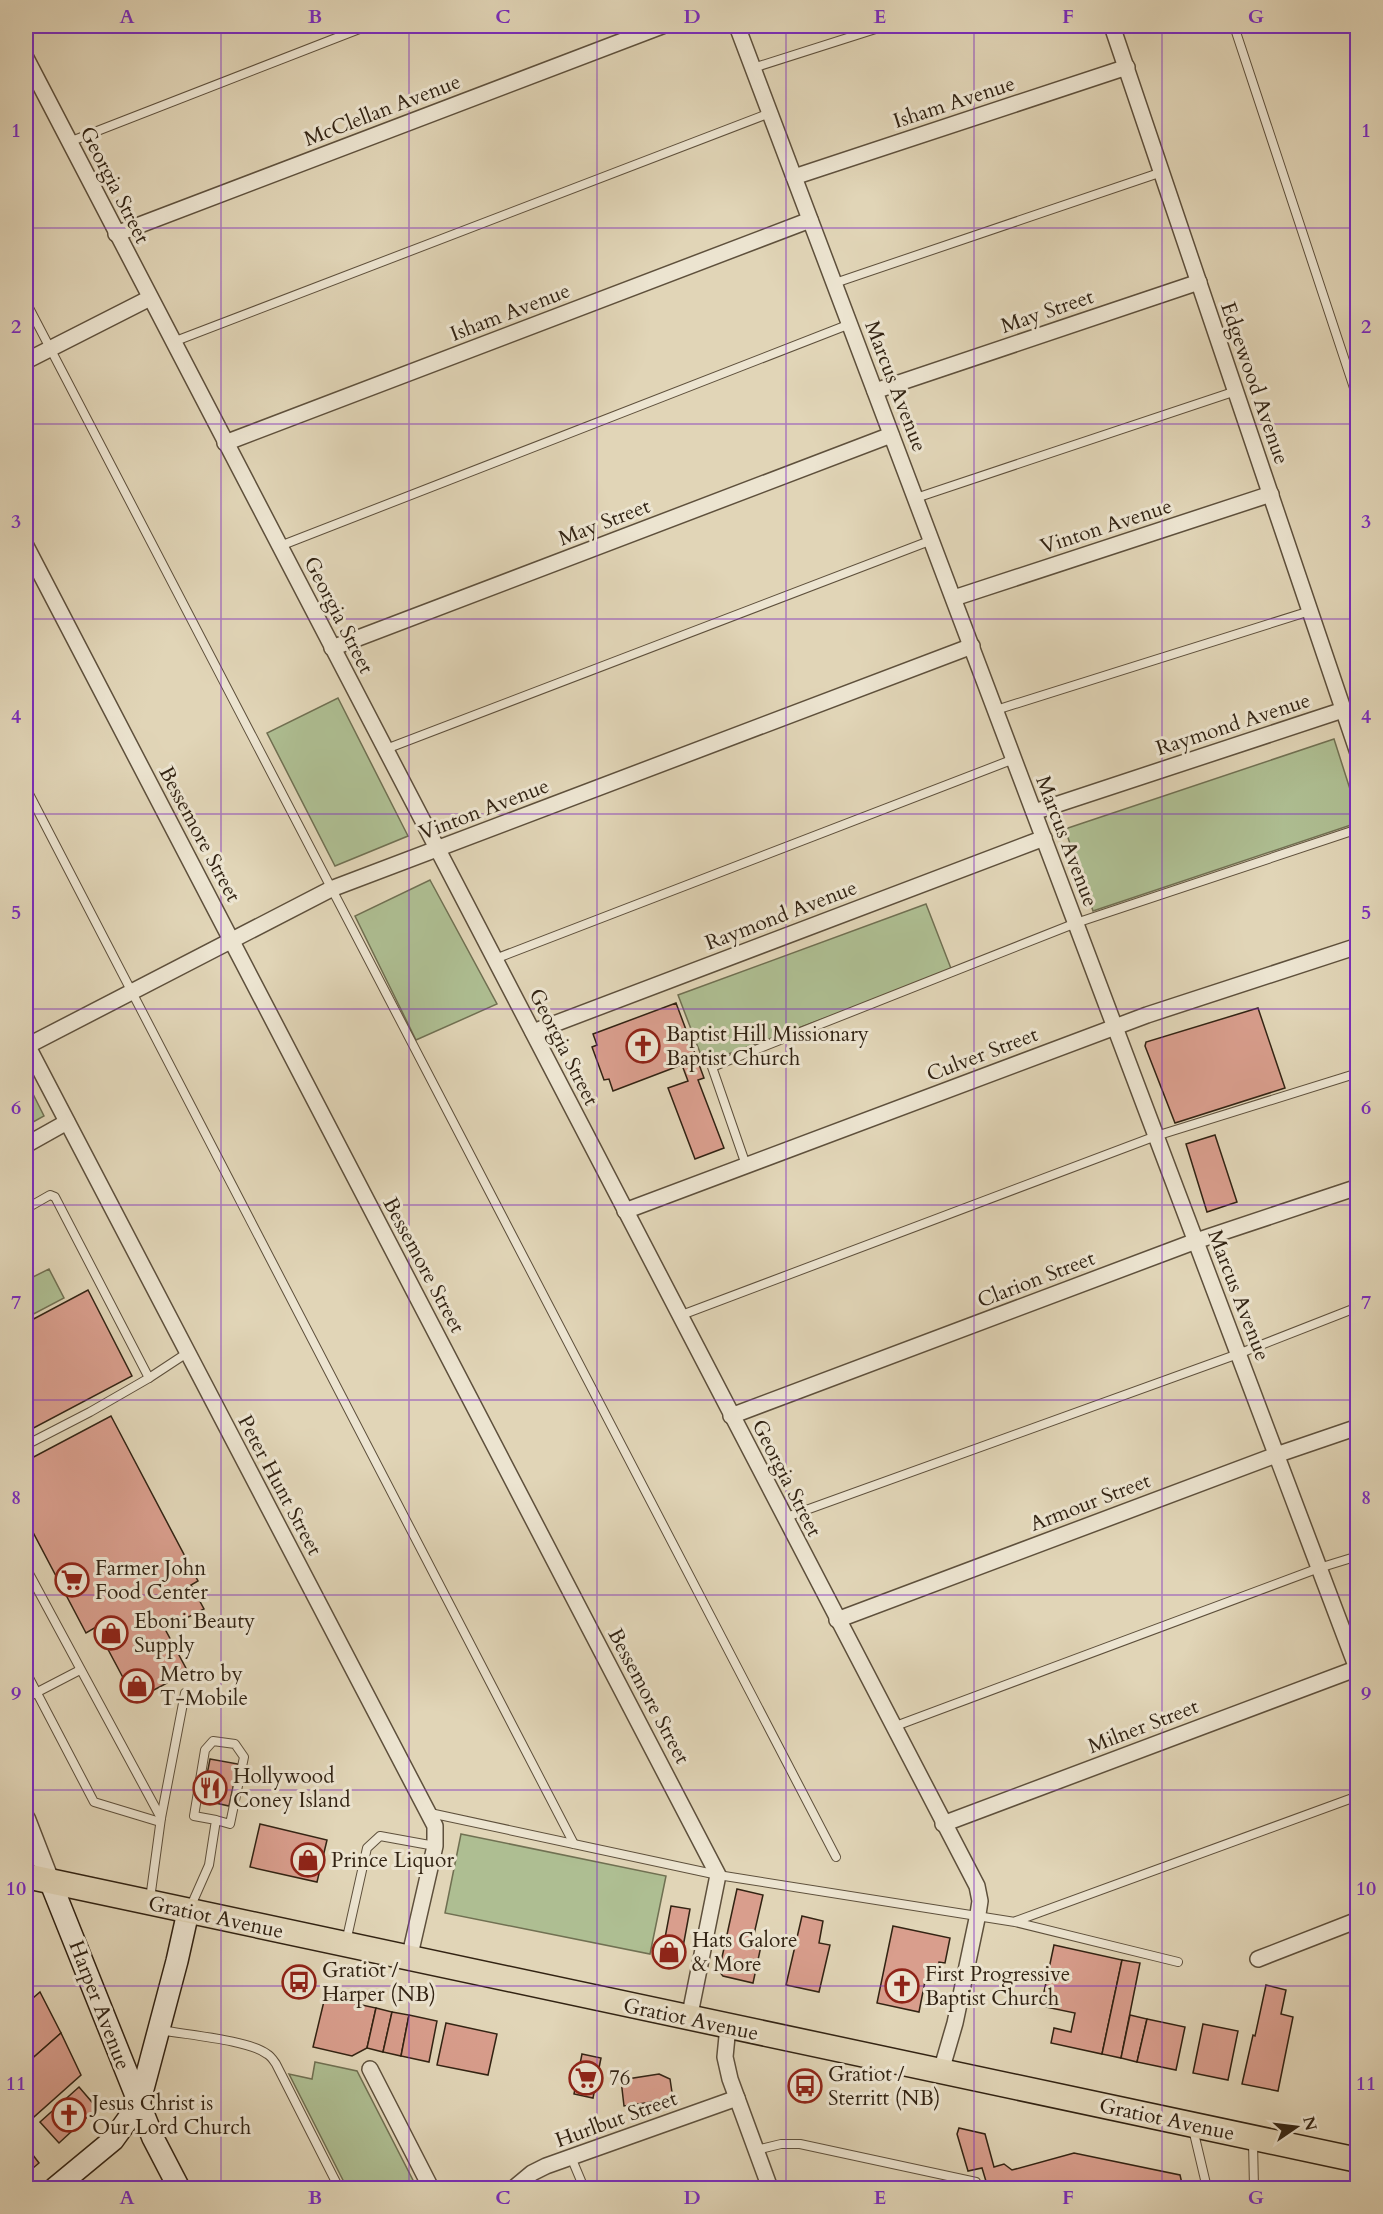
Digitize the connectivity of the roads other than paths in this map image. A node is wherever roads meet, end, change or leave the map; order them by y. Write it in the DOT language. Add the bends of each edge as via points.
graph roads {
  1 [pos="367,26"];
  2 [pos="662,26"];
  3 [pos="737,26"];
  4 [pos="885,26"];
  5 [pos="1112,26"];
  6 [pos="1234,26"];
  7 [pos="26,58"];
  8 [pos="753,68"];
  9 [pos="1127,68"];
  10 [pos="770,113"];
  11 [pos="69,142"];
  12 [pos="1162,172"];
  13 [pos="794,177"];
  14 [pos="810,220"];
  15 [pos="116,234"];
  16 [pos="1199,282"];
  17 [pos="835,283"];
  18 [pos="150,298"];
  19 [pos="26,302"];
  20 [pos="850,324"];
  21 [pos="173,342"];
  22 [pos="50,349"];
  23 [pos="26,361"];
  24 [pos="875,391"];
  25 [pos="1236,391"];
  26 [pos="1358,400"];
  27 [pos="891,435"];
  28 [pos="225,443"];
  29 [pos="1271,494"];
  30 [pos="916,498"];
  31 [pos="932,540"];
  32 [pos="26,546"];
  33 [pos="280,546"];
  34 [pos="954,598"];
  35 [pos="1310,610"];
  36 [pos="972,646"];
  37 [pos="332,648"];
  38 [pos="996,710"];
  39 [pos="1343,710"];
  40 [pos="386,749"];
  41 [pos="1358,753"];
  42 [pos="1014,759"];
  43 [pos="26,788"];
  44 [pos="1034,812"];
  45 [pos="1358,829"];
  46 [pos="1044,838"];
  47 [pos="438,849"];
  48 [pos="332,889"];
  49 [pos="1076,923"];
  50 [pos="231,941"];
  51 [pos="1358,946"];
  52 [pos="495,959"];
  53 [pos="130,993"];
  54 [pos="1115,1027"];
  55 [pos="532,1032"];
  56 [pos="26,1045"];
  57 [pos="1358,1073"];
  58 [pos="67,1122"];
  59 [pos="1156,1136"];
  60 [pos="26,1145"];
  61 [pos="746,1165"];
  62 [pos="1358,1187"];
  63 [pos="26,1196"];
  64 [pos="26,1201"];
  65 [pos="26,1206"];
  66 [pos="625,1211"];
  67 [pos="1196,1241"];
  68 [pos="1358,1307"];
  69 [pos="679,1316"];
  70 [pos="188,1353"];
  71 [pos="1238,1353"];
  72 [pos="149,1378"];
  73 [pos="731,1416"];
  74 [pos="1358,1427"];
  75 [pos="26,1445"];
  76 [pos="1276,1455"];
  77 [pos="784,1518"];
  78 [pos="1358,1556"];
  79 [pos="26,1568"];
  80 [pos="1319,1568"];
  81 [pos="837,1620"];
  82 [pos="1357,1669"];
  83 [pos="80,1670"];
  84 [pos="26,1672"];
  85 [pos="37,1693"];
  86 [pos="185,1693"];
  87 [pos="26,1698"];
  88 [pos="893,1727"];
  89 [pos="1358,1796"];
  90 [pos="428,1813"];
  91 [pos="26,1820"];
  92 [pos="160,1820"];
  93 [pos="216,1820"];
  94 [pos="943,1824"];
  95 [pos="574,1844"];
  96 [pos="435,1846"];
  97 [pos="836,1857"];
  98 [pos="718,1875"];
  99 [pos="26,1876"];
  100 [pos="50,1881"];
  101 [pos="150,1903"];
  102 [pos="188,1912"];
  103 [pos="978,1914"];
  104 [pos="1358,1920"];
  105 [pos="1015,1922"];
  106 [pos="345,1945"];
  107 [pos="409,1959"];
  108 [pos="1258,1959"];
  109 [pos="1178,1962"];
  110 [pos="688,2019"];
  111 [pos="728,2026"];
  112 [pos="159,2030"];
  113 [pos="370,2068"];
  114 [pos="941,2071"];
  115 [pos="737,2098"];
  116 [pos="139,2104"];
  117 [pos="1192,2125"];
  118 [pos="1253,2138"];
  119 [pos="756,2150"];
  120 [pos="571,2157"];
  121 [pos="1358,2160"];
  122 [pos="56,2188"];
  123 [pos="179,2188"];
  124 [pos="339,2188"];
  125 [pos="431,2188"];
  126 [pos="514,2188"];
  127 [pos="584,2188"];
  128 [pos="770,2188"];
  129 [pos="977,2188"];
  130 [pos="1207,2188"];
  131 [pos="1254,2188"];
  1 -- 11 [label="lane"];
  2 -- 15 [label="street, McClellan Avenue"];
  3 -- 8 [label="street, Marcus Avenue"];
  4 -- 8 [label="lane"];
  5 -- 9 [label="street, Edgewood Avenue"];
  6 -- 26 [label="lane"];
  7 -- 11 [label="street, Georgia Street"];
  8 -- 10 [label="street, Marcus Avenue"];
  9 -- 12 [label="street, Edgewood Avenue"];
  9 -- 13 [label="street, Isham Avenue"];
  10 -- 13 [label="street, Marcus Avenue"];
  10 -- 21 [label="lane"];
  11 -- 15 [label="street, Georgia Street"];
  12 -- 16 [label="street, Edgewood Avenue"];
  12 -- 17 [label="lane"];
  13 -- 14 [label="street, Marcus Avenue"];
  14 -- 17 [label="street, Marcus Avenue"];
  14 -- 28 [label="street, Isham Avenue"];
  15 -- 18 [label="street, Georgia Street"];
  16 -- 24 [label="street, May Street"];
  16 -- 25 [label="street, Edgewood Avenue"];
  17 -- 20 [label="street, Marcus Avenue"];
  18 -- 21 [label="street, Georgia Street"];
  18 -- 22 [label="street"];
  19 -- 22 [label="lane"];
  20 -- 24 [label="street, Marcus Avenue"];
  20 -- 33 [label="lane"];
  21 -- 28 [label="street, Georgia Street"];
  22 -- 23 [label="street"];
  22 -- 48 [label="lane"];
  24 -- 27 [label="street, Marcus Avenue"];
  25 -- 29 [label="street, Edgewood Avenue"];
  25 -- 30 [label="lane"];
  27 -- 30 [label="street, Marcus Avenue"];
  27 -- 37 [label="street, May Street"];
  28 -- 33 [label="street, Georgia Street"];
  29 -- 34 [label="street, Vinton Avenue"];
  29 -- 35 [label="street, Edgewood Avenue"];
  30 -- 31 [label="street, Marcus Avenue"];
  31 -- 34 [label="street, Marcus Avenue"];
  31 -- 40 [label="lane"];
  32 -- 50 [label="street, Bessemore Street"];
  33 -- 37 [label="street, Georgia Street"];
  34 -- 36 [label="street, Marcus Avenue"];
  35 -- 38 [label="lane"];
  35 -- 39 [label="street, Edgewood Avenue"];
  36 -- 38 [label="street, Marcus Avenue"];
  36 -- 47 [label="street, Vinton Avenue"];
  37 -- 40 [label="street, Georgia Street"];
  38 -- 42 [label="street, Marcus Avenue"];
  39 -- 41 [label="street, Edgewood Avenue"];
  39 -- 44 [label="street, Raymond Avenue"];
  40 -- 47 [label="street, Georgia Street"];
  42 -- 44 [label="street, Marcus Avenue"];
  42 -- 52 [label="lane"];
  43 -- 53 [label="lane"];
  44 -- 46 [label="street, Marcus Avenue"];
  45 -- 49 [label="lane"];
  46 -- 49 [label="street, Marcus Avenue"];
  46 -- 55 [label="street, Raymond Avenue"];
  47 -- 48 [label="street, Vinton Avenue"];
  47 -- 52 [label="street, Georgia Street"];
  48 -- 50 [label="street, Vinton Avenue"];
  48 -- 97 [label="lane"];
  49 -- 54 [label="street, Marcus Avenue"];
  49 -- 61 [label="lane" via="712,1067"];
  50 -- 53 [label="street, Vinton Avenue"];
  50 -- 98 [label="street, Bessemore Street"];
  51 -- 54 [label="street, Culver Street"];
  52 -- 55 [label="street, Georgia Street"];
  53 -- 56 [label="street, Vinton Avenue"];
  53 -- 95 [label="lane"];
  54 -- 59 [label="street, Marcus Avenue"];
  54 -- 61 [label="street, Culver Street"];
  55 -- 66 [label="street, Georgia Street"];
  56 -- 58 [label="street, Peter Hunt Street"];
  57 -- 59 [label="lane"];
  58 -- 60 [label="street"];
  58 -- 70 [label="street, Peter Hunt Street"];
  59 -- 67 [label="street, Marcus Avenue"];
  59 -- 69 [label="lane"];
  61 -- 66 [label="street, Culver Street"];
  62 -- 67 [label="street, Clarion Street"];
  63 -- 64 [label="lane"];
  65 -- 72 [label="lane" via="55,1197"];
  66 -- 69 [label="street, Georgia Street"];
  67 -- 71 [label="street, Marcus Avenue"];
  67 -- 73 [label="street, Clarion Street"];
  68 -- 71 [label="lane"];
  69 -- 73 [label="street, Georgia Street"];
  70 -- 72 [label="lane"];
  70 -- 90 [label="street, Peter Hunt Street"];
  71 -- 76 [label="street, Marcus Avenue"];
  71 -- 77 [label="lane"];
  72 -- 75 [label="lane"];
  73 -- 77 [label="street, Georgia Street"];
  74 -- 76 [label="street, Armour Street"];
  76 -- 80 [label="street, Marcus Avenue"];
  76 -- 81 [label="street, Armour Street"];
  77 -- 81 [label="street, Georgia Street"];
  78 -- 80 [label="lane"];
  79 -- 83 [label="lane"];
  80 -- 82 [label="street, Marcus Avenue"];
  80 -- 88 [label="lane"];
  81 -- 88 [label="street, Georgia Street"];
  82 -- 94 [label="street, Milner Street"];
  83 -- 85 [label="lane"];
  83 -- 92 [label="lane"];
  84 -- 85 [label="lane"];
  85 -- 87 [label="lane"];
  85 -- 92 [label="lane" via="94,1802"];
  86 -- 92 [label="lane"];
  88 -- 94 [label="street, Georgia Street"];
  89 -- 105 [label="lane"];
  90 -- 95 [label="lane"];
  90 -- 96 [label="street, Peter Hunt Street" via="435,1826"];
  91 -- 100 [label="street, Harper Avenue"];
  92 -- 101 [label="lane"];
  93 -- 93 [label="lane" via="194,1816 205,1750 213,1741 235,1744 244,1756 230,1824"];
  93 -- 102 [label="lane" via="209,1865"];
  94 -- 103 [label="street, Georgia Street" via="977,1886"];
  95 -- 98 [label="lane"];
  96 -- 106 [label="lane" via="380,1836 367,1848"];
  96 -- 107 [label="street, Peter Hunt Street"];
  98 -- 103 [label="lane"];
  98 -- 110 [label="street"];
  99 -- 100 [label="main road, Gratiot Avenue"];
  100 -- 101 [label="main road, Gratiot Avenue"];
  100 -- 116 [label="main road, Harper Avenue"];
  101 -- 102 [label="main road, Gratiot Avenue"];
  102 -- 106 [label="main road, Gratiot Avenue"];
  102 -- 112 [label="main road"];
  103 -- 105 [label="lane"];
  103 -- 114 [label="street, Georgia Street"];
  104 -- 108 [label="street"];
  105 -- 109 [label="lane"];
  106 -- 107 [label="main road, Gratiot Avenue"];
  107 -- 110 [label="main road, Gratiot Avenue"];
  110 -- 111 [label="main road, Gratiot Avenue"];
  111 -- 114 [label="main road, Gratiot Avenue"];
  111 -- 115 [label="street" via="725,2056"];
  112 -- 116 [label="main road"];
  112 -- 124 [label="lane" via="240,2044 269,2055"];
  113 -- 125 [label="street"];
  114 -- 117 [label="main road, Gratiot Avenue"];
  115 -- 119 [label="street"];
  115 -- 120 [label="street, Hurlbut Street"];
  116 -- 122 [label="main road" via="113,2140"];
  116 -- 123 [label="main road, Harper Avenue"];
  117 -- 118 [label="main road, Gratiot Avenue"];
  117 -- 130 [label="lane"];
  118 -- 121 [label="main road, Gratiot Avenue"];
  118 -- 131 [label="lane"];
  119 -- 128 [label="street"];
  119 -- 129 [label="lane" via="800,2144 976,2182"];
  120 -- 126 [label="street, Hurlbut Street" via="532,2173"];
  120 -- 127 [label="lane"];
}
